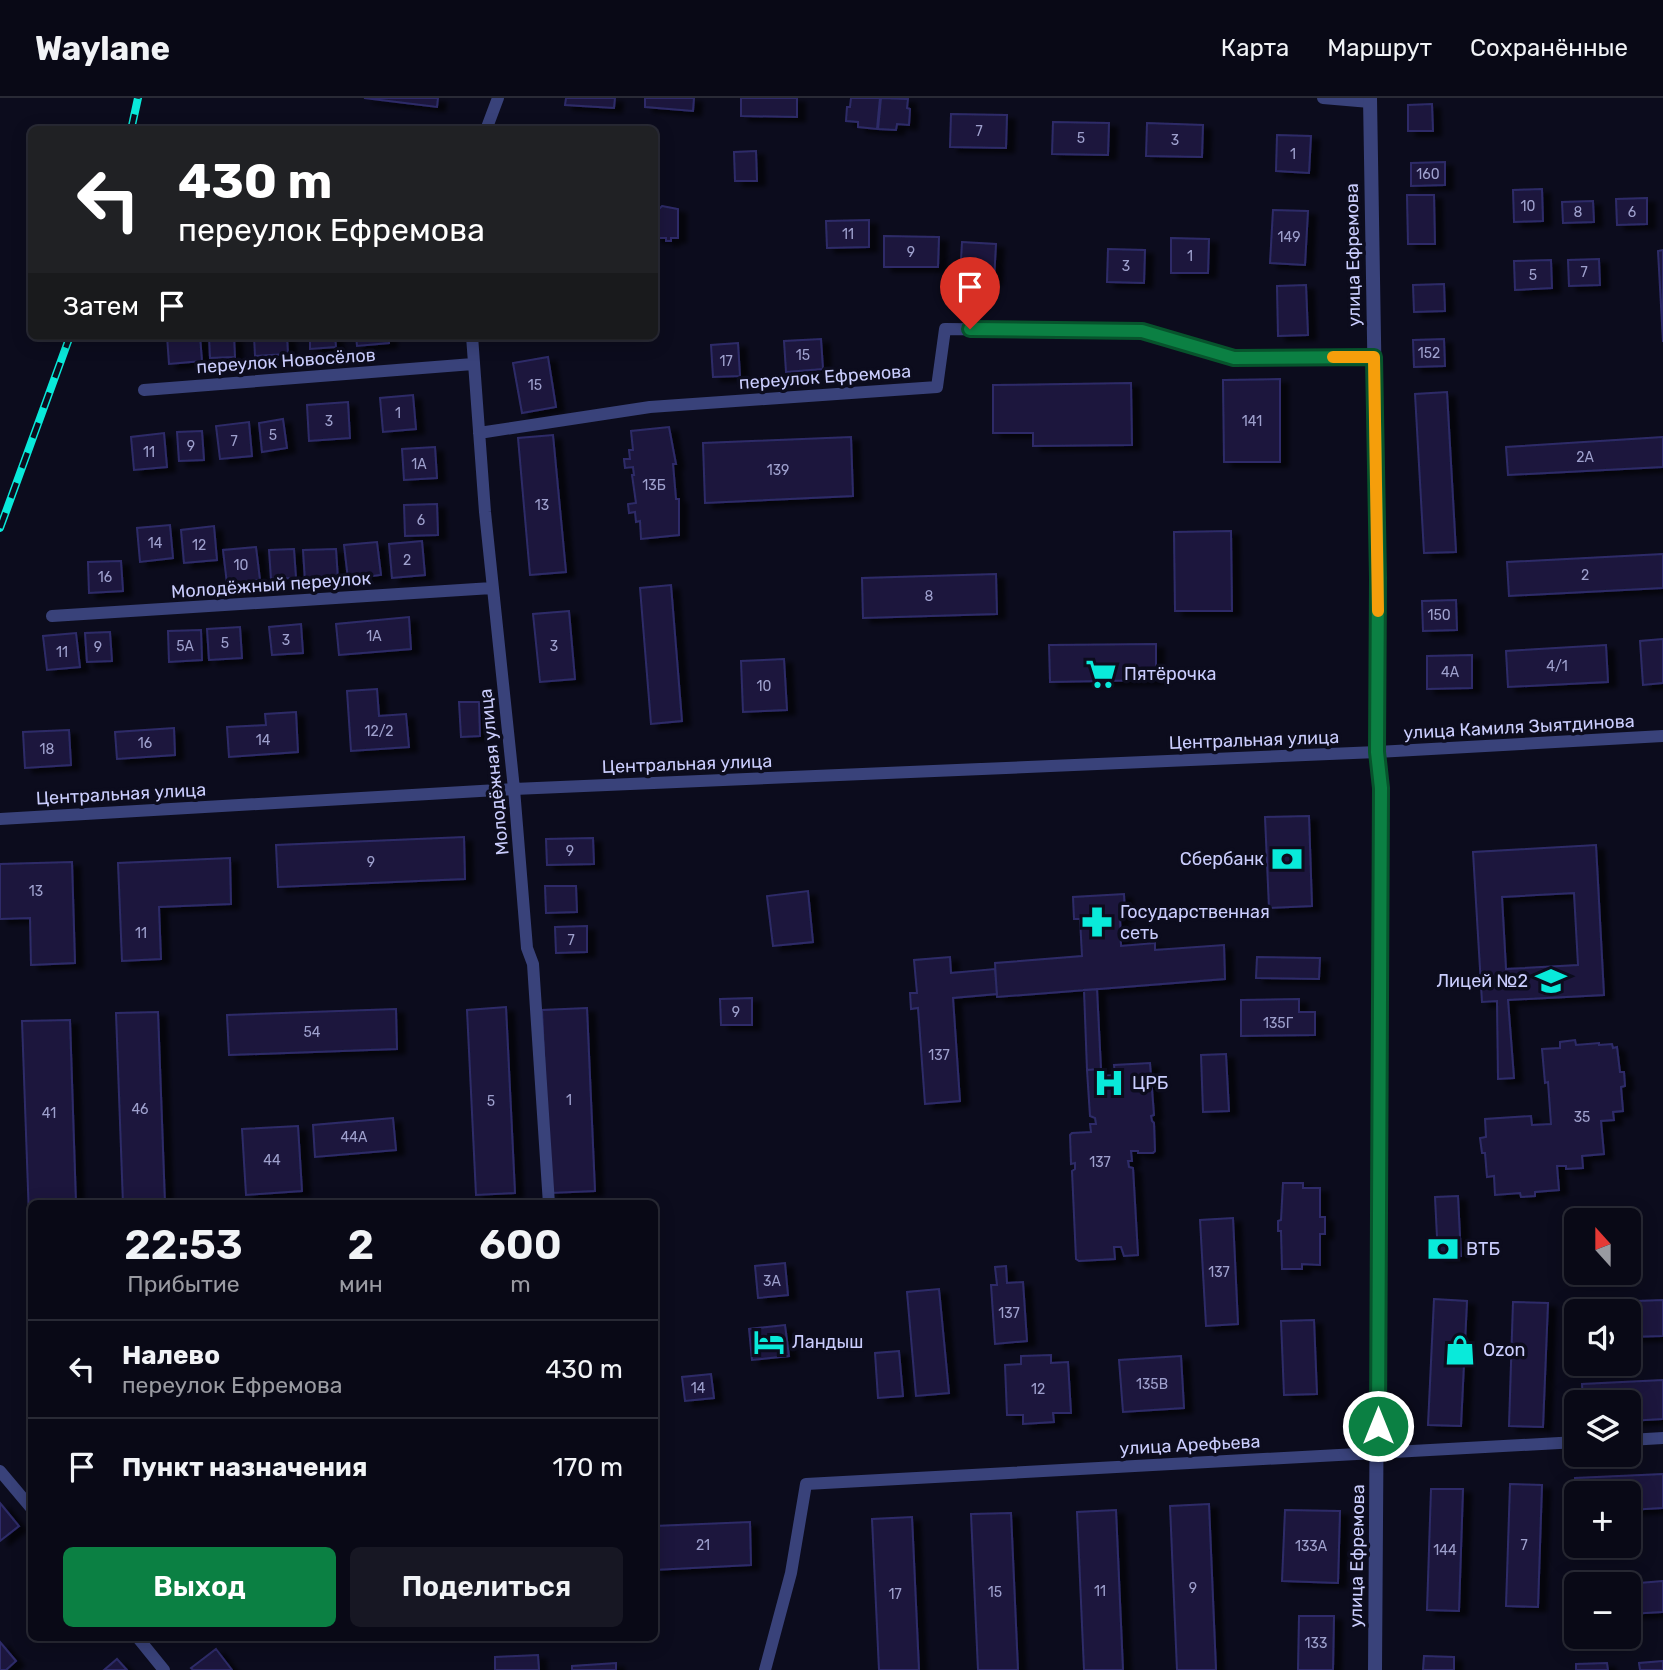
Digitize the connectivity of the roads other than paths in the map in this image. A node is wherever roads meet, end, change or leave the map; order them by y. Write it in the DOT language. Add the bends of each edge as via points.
graph roads {
  1 [pos="498,98"];
  2 [pos="1323,98"];
  3 [pos="1370,100"];
  4 [pos="488,126"];
  5 [pos="472,340"];
  6 [pos="1374,357"];
  7 [pos="473,364"];
  8 [pos="144,390"];
  9 [pos="479,433"];
  10 [pos="492,589"];
  11 [pos="52,616"];
  12 [pos="1663,736"];
  13 [pos="1377,752"];
  14 [pos="514,789"];
  15 [pos="0,819"];
  16 [pos="549,1200"];
  17 [pos="1663,1438"];
  18 [pos="1641,1439"];
  19 [pos="1564,1443"];
  20 [pos="1378,1453"];
  21 [pos="0,1471"];
  22 [pos="28,1504"];
  23 [pos="140,1641"];
  24 [pos="164,1670"];
  25 [pos="765,1670"];
  26 [pos="1374,1670"];
  1 -- 4 [label="street"];
  2 -- 3 [label="street"];
  3 -- 6 [label="street, улица Ефремова"];
  5 -- 7 [label="street, Молодёжная улица"];
  6 -- 9 [label="street, переулок Ефремова" via="1234,358 1142,331 945,329 937,387 650,407"];
  6 -- 13 [label="street, улица Ефремова"];
  7 -- 8 [label="street, переулок Новосёлов"];
  7 -- 9 [label="street, Молодёжная улица"];
  9 -- 10 [label="street, Молодёжная улица"];
  10 -- 11 [label="street, Молодёжный переулок"];
  10 -- 14 [label="street, Молодёжная улица"];
  12 -- 13 [label="street, улица Камиля Зыятдинова"];
  13 -- 14 [label="street, Центральная улица"];
  13 -- 20 [label="street, улица Ефремова" via="1381,788"];
  14 -- 15 [label="street, Центральная улица"];
  14 -- 16 [label="street, Молодёжная улица" via="527,948 533,964"];
  17 -- 18 [label="street"];
  19 -- 20 [label="street, улица Арефьева"];
  20 -- 25 [label="street, улица Арефьева" via="806,1484 791,1573"];
  20 -- 26 [label="street, улица Ефремова"];
  21 -- 22 [label="street"];
  23 -- 24 [label="street"];
}
